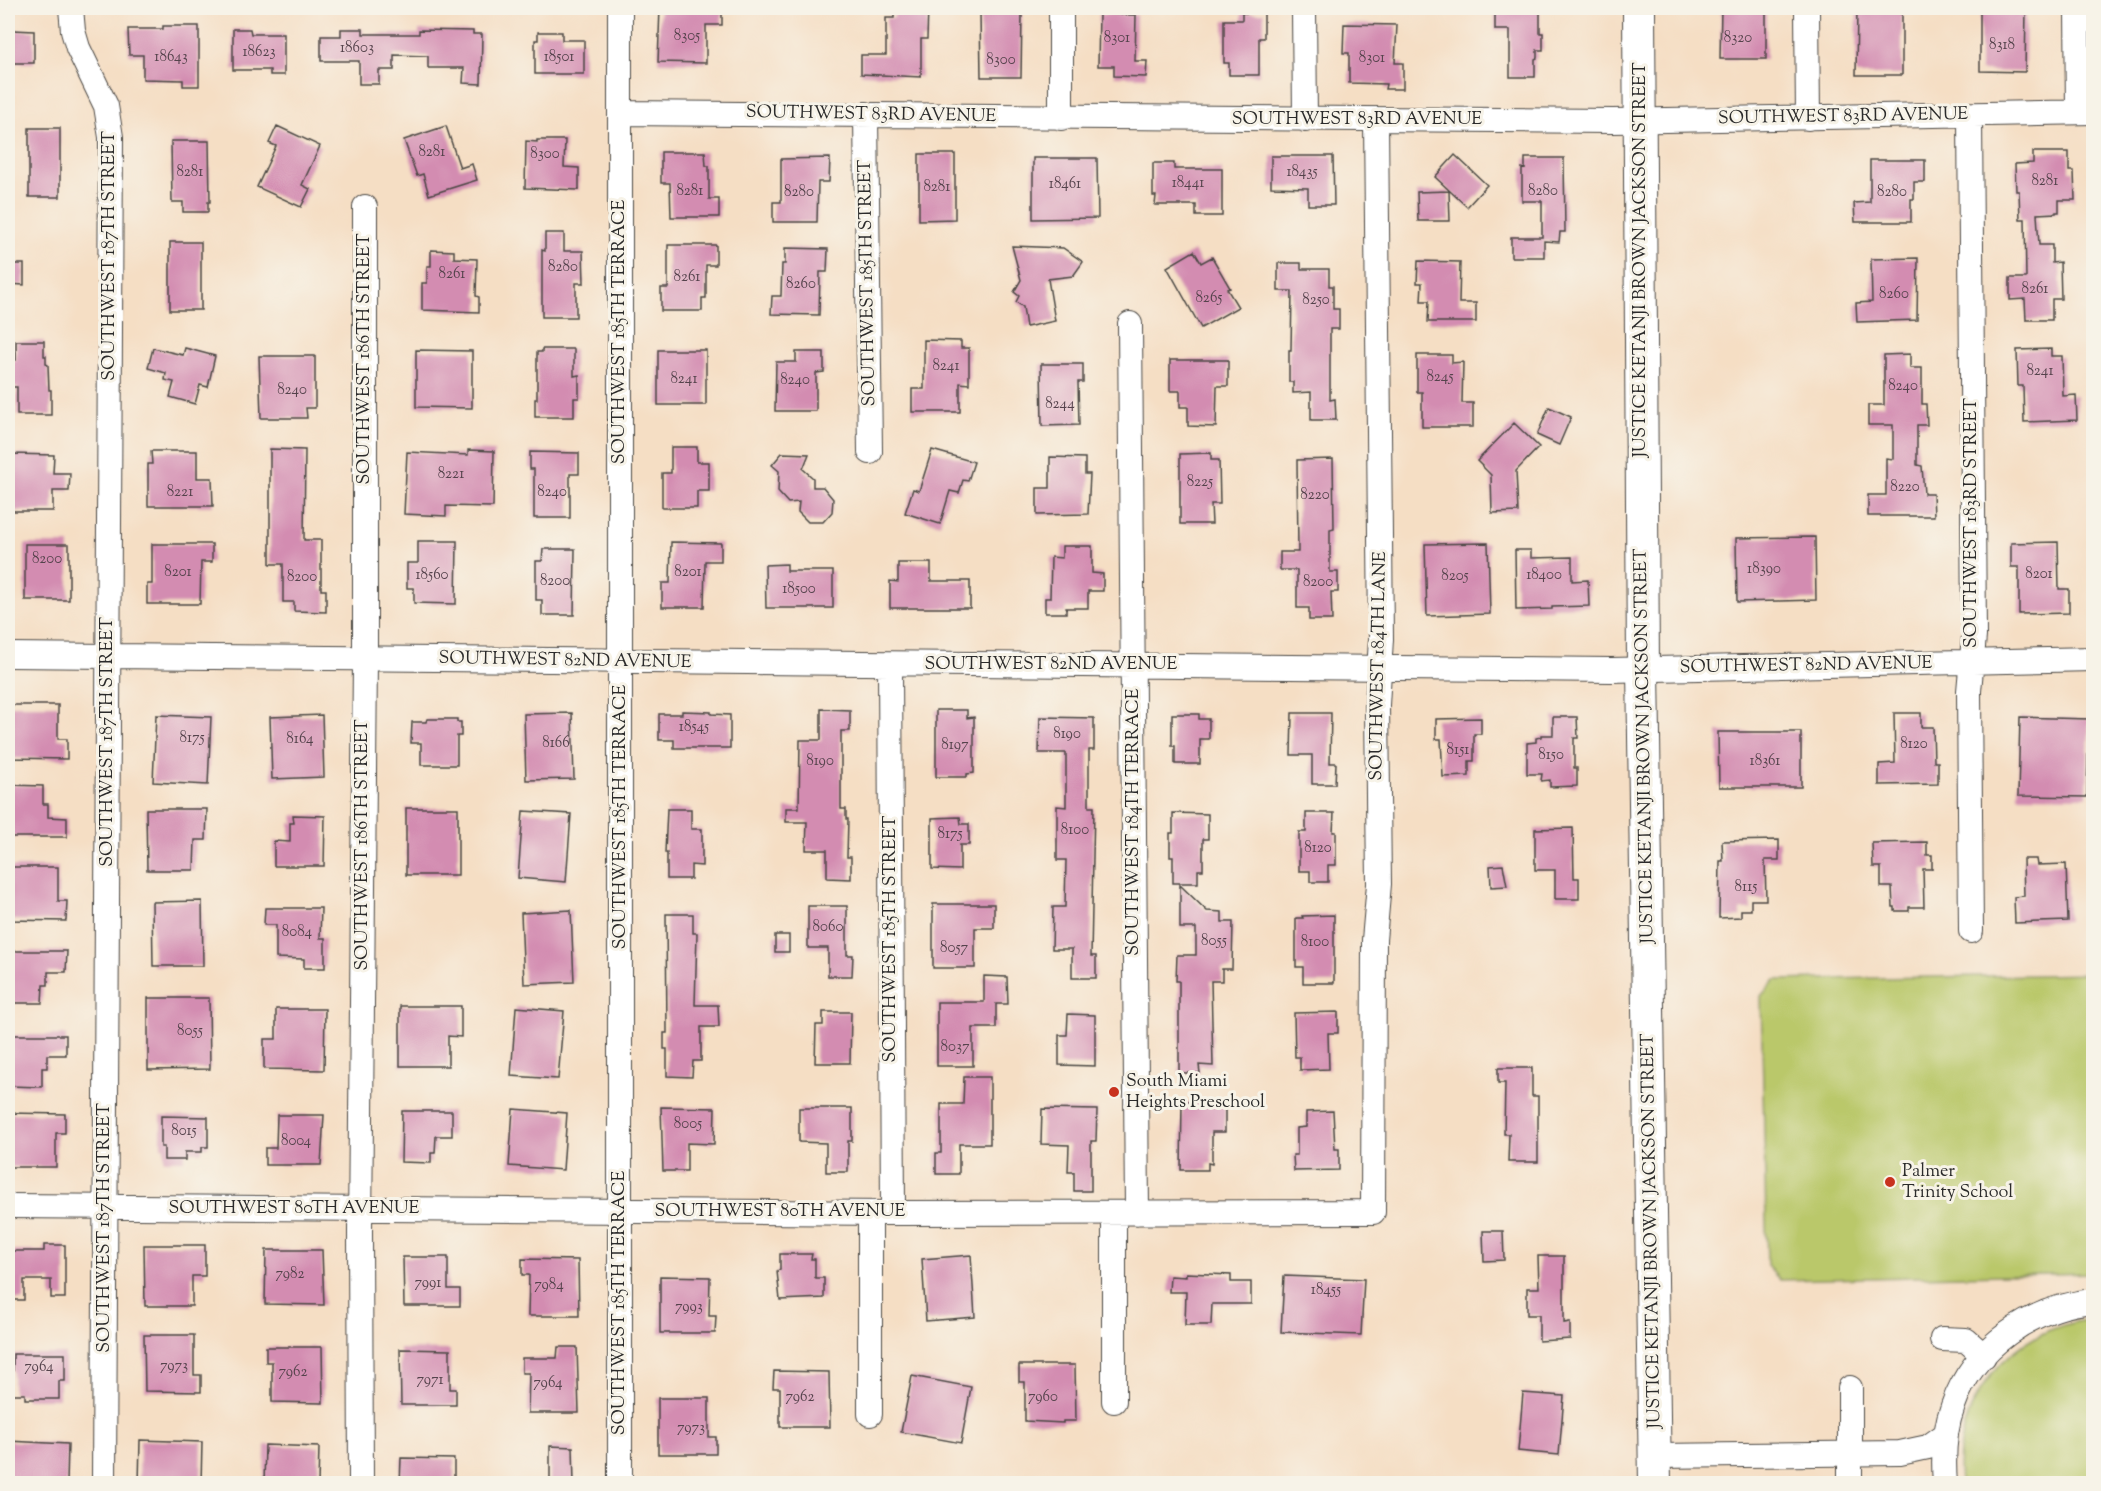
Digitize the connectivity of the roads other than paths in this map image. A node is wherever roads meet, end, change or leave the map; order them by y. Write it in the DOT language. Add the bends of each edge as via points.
graph roads {
  1 [pos="71,8"];
  2 [pos="620,8"];
  3 [pos="1061,8"];
  4 [pos="1304,8"];
  5 [pos="1639,8"];
  6 [pos="1807,8"];
  7 [pos="2077,8"];
  8 [pos="2086,112"];
  9 [pos="620,113"];
  10 [pos="866,114"];
  11 [pos="1970,115"];
  12 [pos="1062,118"];
  13 [pos="1808,118"];
  14 [pos="1305,120"];
  15 [pos="1376,120"];
  16 [pos="1640,120"];
  17 [pos="365,207"];
  18 [pos="1130,324"];
  19 [pos="870,452"];
  20 [pos="8,655"];
  21 [pos="109,656"];
  22 [pos="2094,658"];
  23 [pos="365,659"];
  24 [pos="621,661"];
  25 [pos="1972,662"];
  26 [pos="890,664"];
  27 [pos="1132,666"];
  28 [pos="1380,668"];
  29 [pos="1643,668"];
  30 [pos="1971,931"];
  31 [pos="8,1206"];
  32 [pos="106,1208"];
  33 [pos="361,1209"];
  34 [pos="620,1211"];
  35 [pos="1373,1212"];
  36 [pos="882,1213"];
  37 [pos="1125,1213"];
  38 [pos="2094,1301"];
  39 [pos="1942,1339"];
  40 [pos="1984,1356"];
  41 [pos="1850,1388"];
  42 [pos="1114,1401"];
  43 [pos="870,1414"];
  44 [pos="1946,1434"];
  45 [pos="1850,1453"];
  46 [pos="1655,1470"];
  47 [pos="104,1484"];
  48 [pos="361,1484"];
  49 [pos="620,1484"];
  50 [pos="1850,1484"];
  51 [pos="1945,1484"];
  1 -- 21 [label="street, SOUTHWEST 187TH STREET" via="78,48 106,106 111,137"];
  2 -- 9 [label="street, SOUTHWEST 185TH TERRACE"];
  3 -- 12 [label="street"];
  4 -- 14 [label="street"];
  5 -- 16 [label="main road, JUSTICE KETANJI BROWN JACKSON STREET"];
  6 -- 13 [label="street"];
  7 -- 8 [label="street"];
  8 -- 11 [label="street, SOUTHWEST 83RD AVENUE"];
  9 -- 10 [label="street, SOUTHWEST 83RD AVENUE"];
  9 -- 24 [label="street, SOUTHWEST 185TH TERRACE"];
  10 -- 12 [label="street, SOUTHWEST 83RD AVENUE"];
  10 -- 19 [label="street, SOUTHWEST 185TH STREET"];
  11 -- 13 [label="street, SOUTHWEST 83RD AVENUE"];
  11 -- 25 [label="street, SOUTHWEST 183RD STREET"];
  12 -- 14 [label="street, SOUTHWEST 83RD AVENUE"];
  13 -- 16 [label="street, SOUTHWEST 83RD AVENUE"];
  14 -- 15 [label="street, SOUTHWEST 83RD AVENUE"];
  15 -- 16 [label="street, SOUTHWEST 83RD AVENUE"];
  15 -- 28 [label="street, SOUTHWEST 184TH LANE"];
  16 -- 29 [label="main road, JUSTICE KETANJI BROWN JACKSON STREET"];
  17 -- 23 [label="street, SOUTHWEST 186TH STREET"];
  18 -- 27 [label="street, SOUTHWEST 184TH TERRACE"];
  20 -- 21 [label="street, SOUTHWEST 82ND AVENUE"];
  21 -- 23 [label="street, SOUTHWEST 82ND AVENUE"];
  21 -- 32 [label="street, SOUTHWEST 187TH STREET"];
  22 -- 25 [label="street, SOUTHWEST 82ND AVENUE"];
  23 -- 24 [label="street, SOUTHWEST 82ND AVENUE"];
  23 -- 33 [label="street, SOUTHWEST 186TH STREET"];
  24 -- 26 [label="street, SOUTHWEST 82ND AVENUE"];
  24 -- 34 [label="street, SOUTHWEST 185TH TERRACE"];
  25 -- 29 [label="street, SOUTHWEST 82ND AVENUE"];
  25 -- 30 [label="street, SOUTHWEST 183RD STREET"];
  26 -- 27 [label="street, SOUTHWEST 82ND AVENUE"];
  26 -- 36 [label="street, SOUTHWEST 185TH STREET"];
  27 -- 28 [label="street, SOUTHWEST 82ND AVENUE"];
  27 -- 37 [label="street, SOUTHWEST 184TH TERRACE"];
  28 -- 29 [label="street, SOUTHWEST 82ND AVENUE"];
  28 -- 35 [label="street, SOUTHWEST 184TH LANE"];
  29 -- 46 [label="main road, JUSTICE KETANJI BROWN JACKSON STREET"];
  31 -- 32 [label="street, SOUTHWEST 80TH AVENUE"];
  32 -- 33 [label="street, SOUTHWEST 80TH AVENUE"];
  32 -- 47 [label="street, SOUTHWEST 187TH STREET"];
  33 -- 34 [label="street, SOUTHWEST 80TH AVENUE"];
  33 -- 48 [label="street, SOUTHWEST 186TH STREET"];
  34 -- 36 [label="street, SOUTHWEST 80TH AVENUE"];
  34 -- 49 [label="street, SOUTHWEST 185TH TERRACE"];
  35 -- 37 [label="street, SOUTHWEST 80TH AVENUE"];
  36 -- 37 [label="street, SOUTHWEST 80TH AVENUE"];
  36 -- 43 [label="street, SOUTHWEST 185TH STREET"];
  37 -- 42 [label="street, SOUTHWEST 184TH TERRACE"];
  38 -- 40 [label="street" via="2064,1306 2033,1318 2002,1338"];
  39 -- 40 [label="street" via="1966,1340"];
  40 -- 44 [label="street" via="1962,1384"];
  41 -- 45 [label="street"];
  44 -- 45 [label="street" via="1916,1450"];
  44 -- 51 [label="street"];
  45 -- 46 [label="street"];
  45 -- 50 [label="street"];
}
